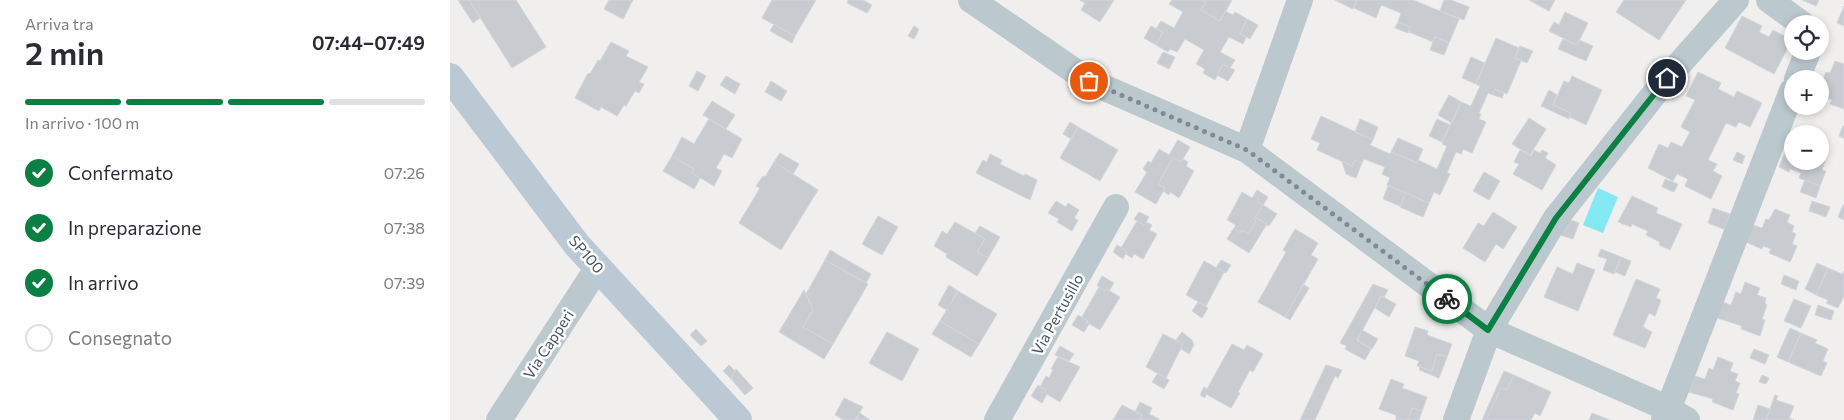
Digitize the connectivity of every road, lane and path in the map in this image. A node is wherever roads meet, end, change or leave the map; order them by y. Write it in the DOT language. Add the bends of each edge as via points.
graph roads {
  1 [pos="971,0"];
  2 [pos="1300,0"];
  3 [pos="1736,0"];
  4 [pos="1769,0"];
  5 [pos="1790,15"];
  6 [pos="450,77"];
  7 [pos="1784,113"];
  8 [pos="1247,150"];
  9 [pos="1116,207"];
  10 [pos="598,267"];
  11 [pos="1488,330"];
  12 [pos="1673,416"];
  13 [pos="500,420"];
  14 [pos="738,420"];
  15 [pos="997,420"];
  16 [pos="1456,420"];
  1 -- 8 [label="street" via="1089,81"];
  2 -- 8 [label="street"];
  3 -- 11 [label="street" via="1667,78 1556,218"];
  4 -- 5 [label="street"];
  6 -- 10 [label="main road, SP100 / SP100" via="577,245"];
  7 -- 12 [label="street"];
  8 -- 11 [label="street"];
  9 -- 15 [label="street, Via Pertusillo"];
  10 -- 13 [label="street, Via Capperi"];
  10 -- 14 [label="main road, SP100 / SP100"];
  11 -- 12 [label="street"];
  11 -- 16 [label="street"];
}
